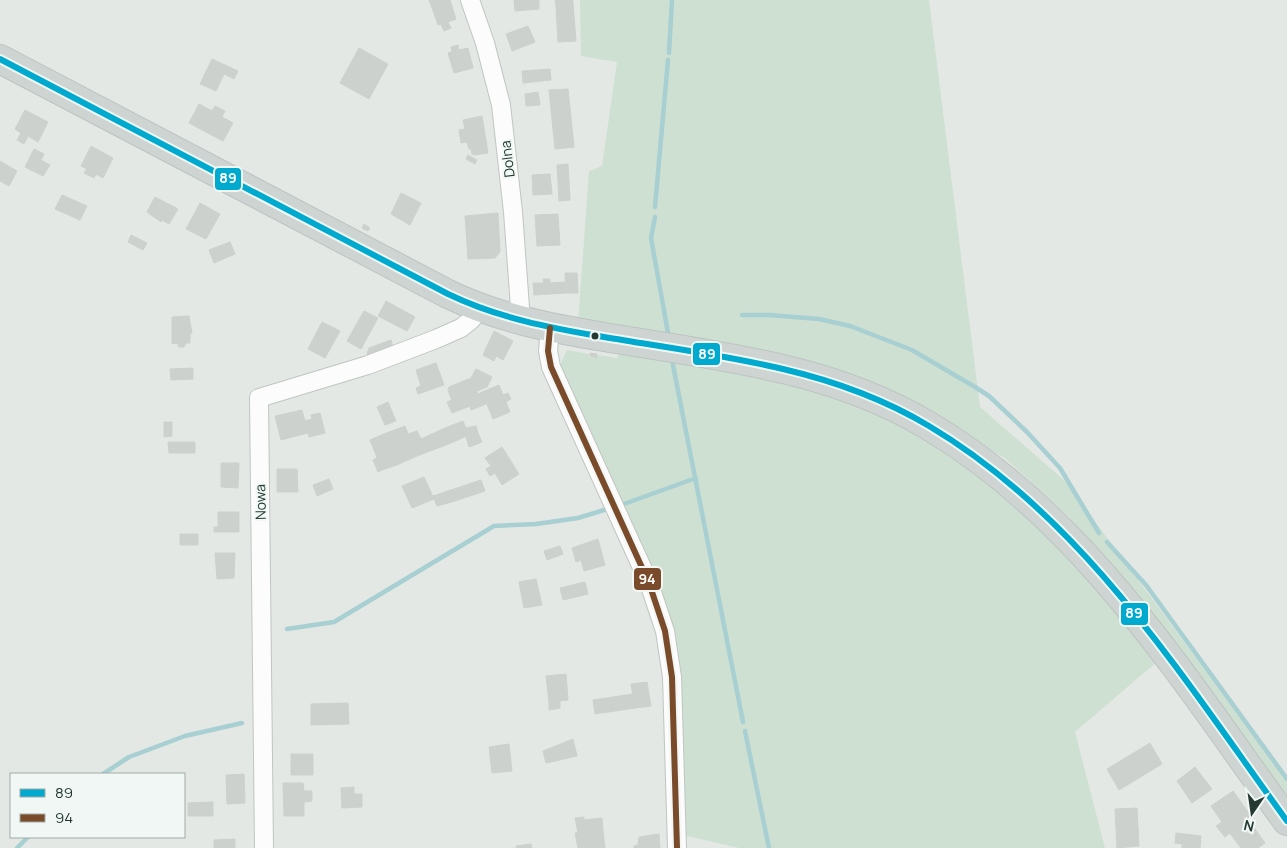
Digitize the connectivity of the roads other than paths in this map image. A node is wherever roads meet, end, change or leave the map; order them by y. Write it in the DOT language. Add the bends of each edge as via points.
graph roads {
  1 [pos="470,0"];
  2 [pos="0,59"];
  3 [pos="480,308"];
  4 [pos="521,321"];
  5 [pos="550,328"];
  6 [pos="1287,821"];
  7 [pos="264,848"];
  8 [pos="677,848"];
  1 -- 4 [label="street, Dolna" via="501,105"];
  2 -- 3 [label="main road"];
  3 -- 4 [label="main road"];
  3 -- 7 [label="street, Nowa" via="461,328 436,339 368,365 259,398"];
  4 -- 5 [label="main road"];
  5 -- 6 [label="main road" via="806,375 886,404 928,425 958,445 1035,506 1099,572 1156,641"];
  5 -- 8 [label="street" via="548,351 551,367 649,583 665,631 672,686"];
}
